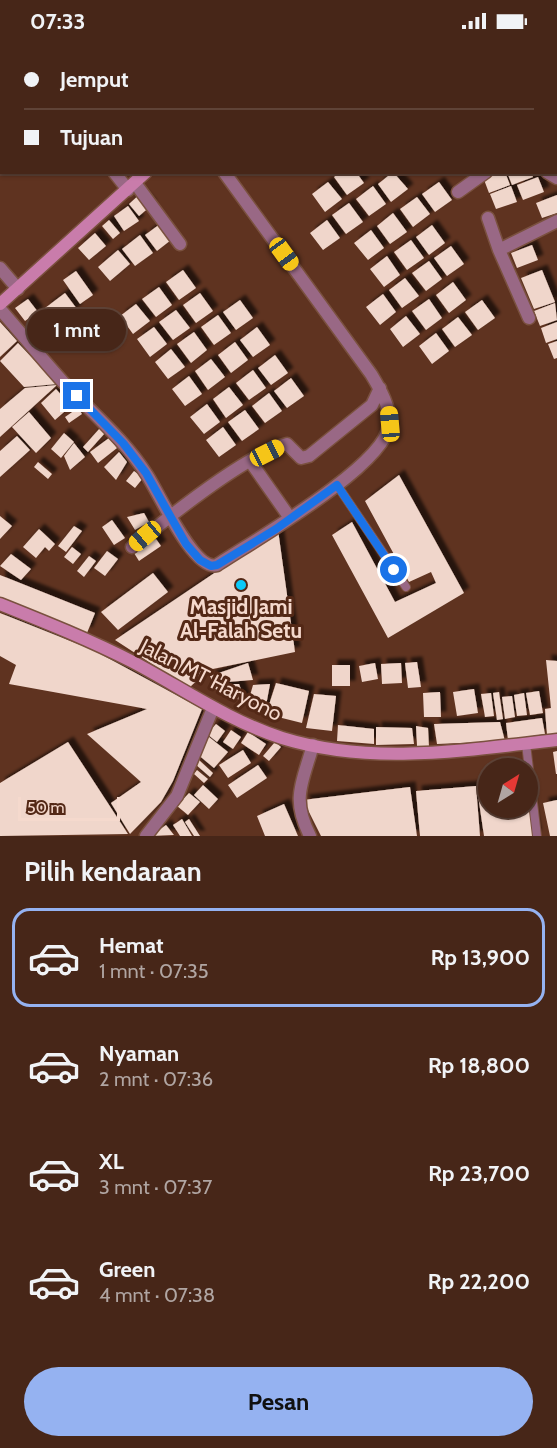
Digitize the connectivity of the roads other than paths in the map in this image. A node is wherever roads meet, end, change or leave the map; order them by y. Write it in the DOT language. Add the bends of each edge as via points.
graph roads {
  1 [pos="116,174"];
  2 [pos="144,174"];
  3 [pos="225,174"];
  4 [pos="483,174"];
  5 [pos="131,186"];
  6 [pos="458,192"];
  7 [pos="488,218"];
  8 [pos="557,221"];
  9 [pos="180,244"];
  10 [pos="499,250"];
  11 [pos="0,268"];
  12 [pos="18,289"];
  13 [pos="0,304"];
  14 [pos="0,309"];
  15 [pos="529,318"];
  16 [pos="380,388"];
  17 [pos="250,461"];
  18 [pos="337,485"];
  19 [pos="171,514"];
  20 [pos="290,518"];
  21 [pos="132,547"];
  22 [pos="406,587"];
  23 [pos="0,604"];
  24 [pos="213,708"];
  25 [pos="557,740"];
  26 [pos="526,744"];
  27 [pos="313,745"];
  28 [pos="146,836"];
  29 [pos="310,836"];
  30 [pos="537,836"];
  1 -- 5 [label="street"];
  2 -- 5 [label="main road"];
  3 -- 16 [label="street"];
  4 -- 6 [label="street"];
  5 -- 9 [label="street"];
  5 -- 12 [label="main road"];
  7 -- 10 [label="street"];
  8 -- 10 [label="street"];
  10 -- 15 [label="street"];
  11 -- 12 [label="street"];
  12 -- 13 [label="main road"];
  14 -- 19 [label="street" via="123,443"];
  16 -- 17 [label="street" via="372,405 309,456 301,458 287,444"];
  16 -- 18 [label="street" via="388,410 387,436 375,453"];
  17 -- 19 [label="street"];
  17 -- 20 [label="street"];
  18 -- 20 [label="street"];
  18 -- 22 [label="lane"];
  19 -- 20 [label="street" via="186,544 200,560 214,567"];
  19 -- 21 [label="street"];
  23 -- 24 [label="main road, Jalan MT Haryono" via="132,662"];
  24 -- 27 [label="main road, Jalan MT Haryono" via="283,738"];
  24 -- 28 [label="street" via="177,796"];
  25 -- 26 [label="main road, Jalan MT Haryono"];
  26 -- 27 [label="main road, Jalan MT Haryono" via="405,754"];
  26 -- 30 [label="lane"];
  27 -- 29 [label="street" via="298,807"];
}
